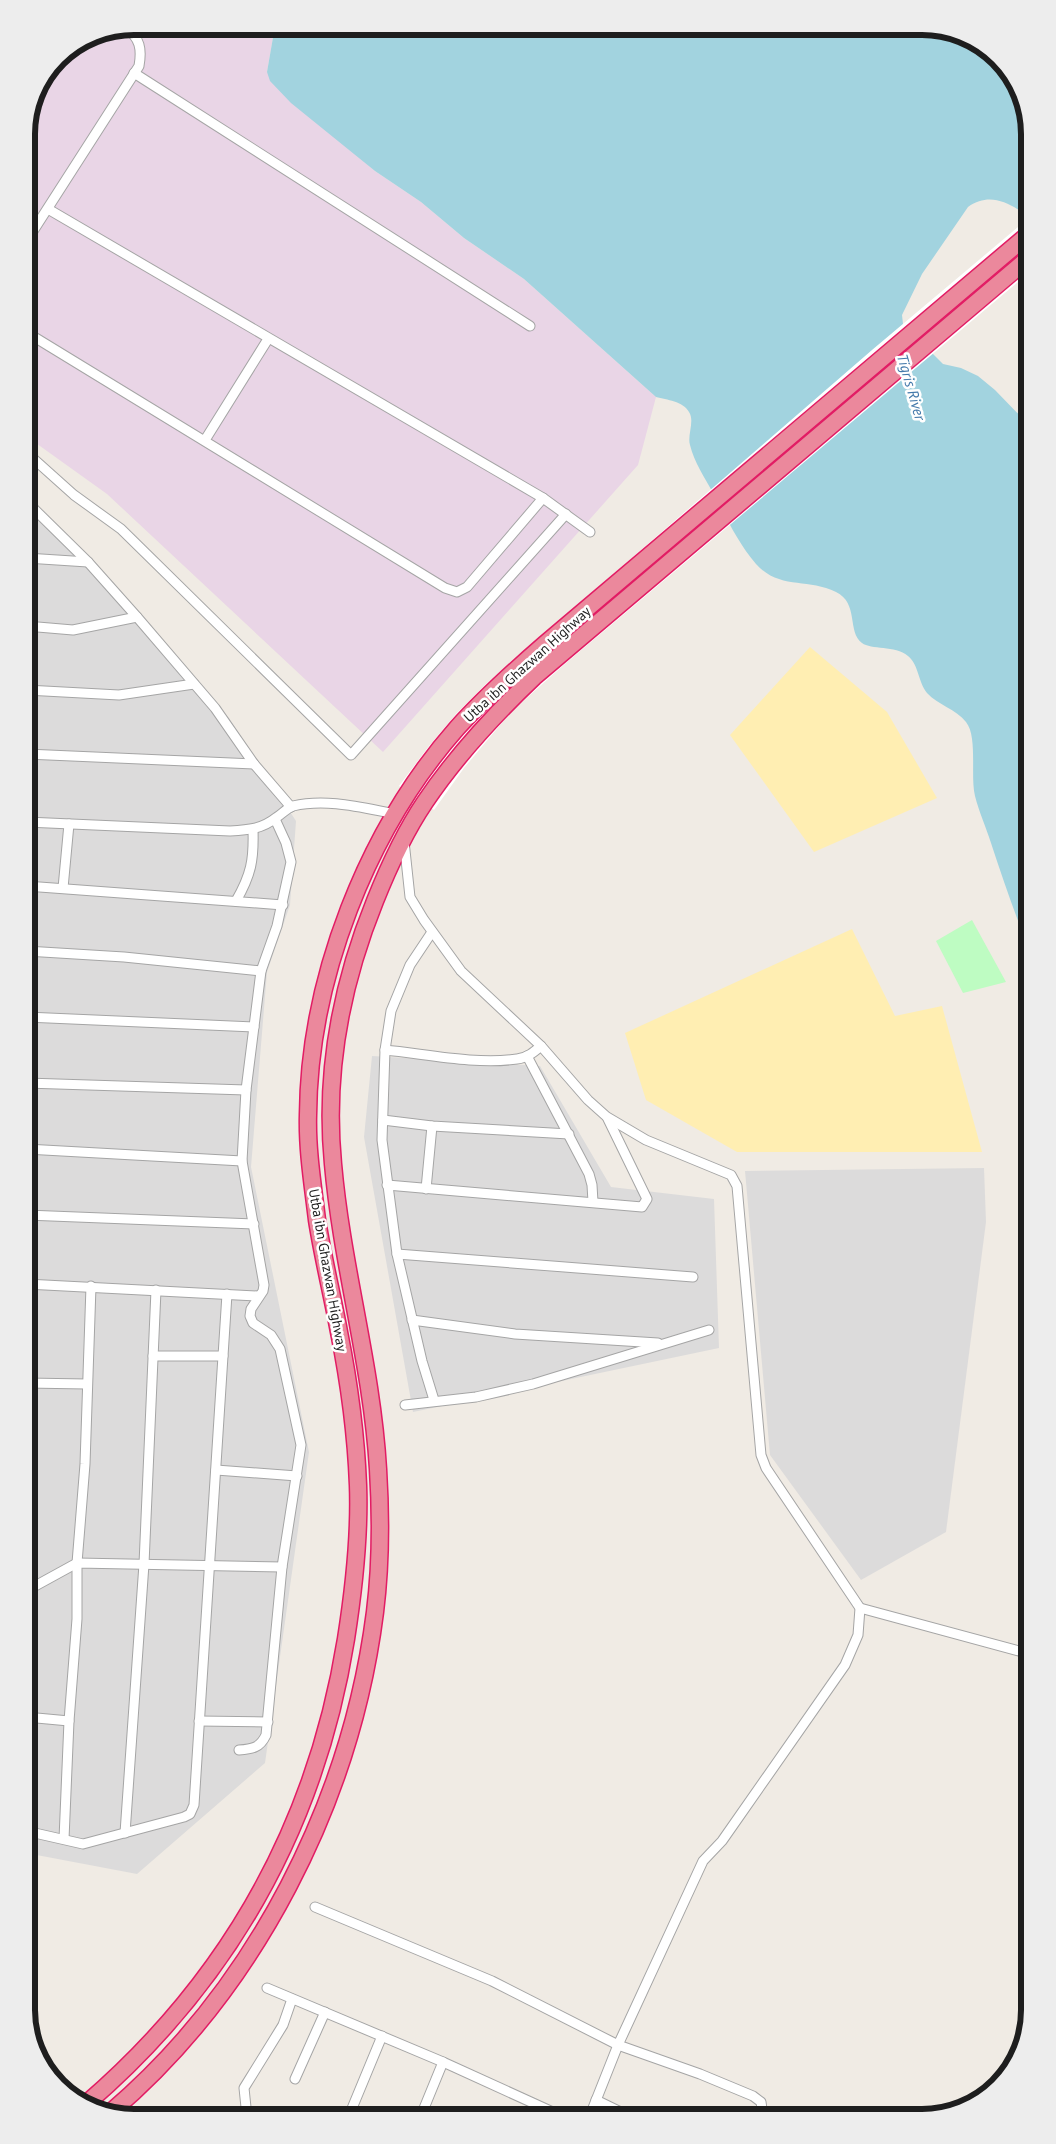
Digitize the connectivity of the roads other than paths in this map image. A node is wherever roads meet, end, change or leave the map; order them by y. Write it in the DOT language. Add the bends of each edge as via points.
graph roads {
  1 [pos="134,35"];
  2 [pos="134,73"];
  3 [pos="48,209"];
  4 [pos="35,228"];
  5 [pos="1021,241"];
  6 [pos="1021,265"];
  7 [pos="530,326"];
  8 [pos="35,337"];
  9 [pos="268,339"];
  10 [pos="205,440"];
  11 [pos="35,460"];
  12 [pos="543,498"];
  13 [pos="35,510"];
  14 [pos="566,514"];
  15 [pos="590,532"];
  16 [pos="35,559"];
  17 [pos="88,562"];
  18 [pos="137,617"];
  19 [pos="35,627"];
  20 [pos="194,684"];
  21 [pos="35,690"];
  22 [pos="35,754"];
  23 [pos="254,764"];
  24 [pos="291,807"];
  25 [pos="396,814"];
  26 [pos="275,819"];
  27 [pos="35,822"];
  28 [pos="69,824"];
  29 [pos="253,830"];
  30 [pos="404,838"];
  31 [pos="35,886"];
  32 [pos="64,888"];
  33 [pos="236,901"];
  34 [pos="282,905"];
  35 [pos="432,932"];
  36 [pos="35,952"];
  37 [pos="261,971"];
  38 [pos="35,1017"];
  39 [pos="254,1027"];
  40 [pos="540,1046"];
  41 [pos="385,1050"];
  42 [pos="527,1056"];
  43 [pos="35,1083"];
  44 [pos="246,1090"];
  45 [pos="607,1117"];
  46 [pos="383,1120"];
  47 [pos="432,1126"];
  48 [pos="569,1134"];
  49 [pos="35,1150"];
  50 [pos="242,1161"];
  51 [pos="387,1185"];
  52 [pos="426,1189"];
  53 [pos="593,1202"];
  54 [pos="35,1215"];
  55 [pos="254,1224"];
  56 [pos="397,1254"];
  57 [pos="693,1277"];
  58 [pos="35,1284"];
  59 [pos="91,1286"];
  60 [pos="156,1290"];
  61 [pos="227,1294"];
  62 [pos="258,1296"];
  63 [pos="412,1320"];
  64 [pos="709,1330"];
  65 [pos="667,1344"];
  66 [pos="153,1356"];
  67 [pos="223,1356"];
  68 [pos="35,1383"];
  69 [pos="87,1384"];
  70 [pos="434,1400"];
  71 [pos="405,1405"];
  72 [pos="216,1470"];
  73 [pos="297,1476"];
  74 [pos="77,1563"];
  75 [pos="144,1564"];
  76 [pos="209,1566"];
  77 [pos="282,1566"];
  78 [pos="35,1586"];
  79 [pos="860,1608"];
  80 [pos="1021,1652"];
  81 [pos="35,1718"];
  82 [pos="69,1721"];
  83 [pos="199,1721"];
  84 [pos="268,1722"];
  85 [pos="239,1750"];
  86 [pos="125,1833"];
  87 [pos="35,1834"];
  88 [pos="64,1839"];
  89 [pos="315,1907"];
  90 [pos="267,1988"];
  91 [pos="292,1999"];
  92 [pos="325,2012"];
  93 [pos="382,2036"];
  94 [pos="618,2045"];
  95 [pos="443,2062"];
  96 [pos="295,2079"];
  97 [pos="91,2099"];
  98 [pos="596,2100"];
  99 [pos="116,2107"];
  100 [pos="246,2109"];
  101 [pos="352,2109"];
  102 [pos="424,2109"];
  103 [pos="546,2109"];
  104 [pos="592,2109"];
  105 [pos="614,2109"];
  106 [pos="762,2109"];
  1 -- 2 [label="street" via="142,52"];
  2 -- 3 [label="street"];
  2 -- 7 [label="street"];
  3 -- 4 [label="street"];
  3 -- 9 [label="street"];
  5 -- 25 [label="highway, Utba ibn Ghazwan Highway" via="523,664 438,751"];
  6 -- 30 [label="highway, Utba ibn Ghazwan Highway" via="534,677 473,740 424,803"];
  8 -- 10 [label="street"];
  9 -- 10 [label="street"];
  9 -- 12 [label="street"];
  10 -- 12 [label="street" via="445,588 457,592 468,587"];
  11 -- 14 [label="street" via="121,530 351,755"];
  12 -- 14 [label="street"];
  13 -- 17 [label="street"];
  14 -- 15 [label="street"];
  16 -- 17 [label="street"];
  17 -- 18 [label="street"];
  18 -- 19 [label="street" via="73,630"];
  18 -- 20 [label="street"];
  20 -- 21 [label="street" via="119,695"];
  20 -- 23 [label="street"];
  22 -- 23 [label="street"];
  23 -- 24 [label="street"];
  24 -- 25 [label="street" via="342,804"];
  24 -- 26 [label="street"];
  25 -- 97 [label="highway, Utba ibn Ghazwan Highway" via="364,875 334,949 316,1022 308,1094 317,1220 340,1334 358,1483 354,1584 336,1693 300,1809 244,1923 210,1974 176,2015"];
  26 -- 29 [label="street"];
  26 -- 34 [label="street" via="290,862"];
  27 -- 28 [label="street"];
  28 -- 29 [label="street"];
  28 -- 32 [label="street"];
  29 -- 33 [label="street" via="251,870"];
  30 -- 35 [label="street" via="410,898"];
  30 -- 99 [label="highway, Utba ibn Ghazwan Highway" via="382,882 354,957 338,1024 331,1087 333,1166 370,1389 378,1469 379,1577 372,1635 360,1692 345,1748 314,1830 261,1934 194,2029 160,2067"];
  31 -- 32 [label="street"];
  32 -- 33 [label="street"];
  33 -- 34 [label="street"];
  34 -- 37 [label="street"];
  35 -- 40 [label="street" via="461,971"];
  35 -- 41 [label="street" via="410,965 398,991 391,1011"];
  36 -- 37 [label="street"];
  37 -- 39 [label="street"];
  38 -- 39 [label="street"];
  39 -- 44 [label="street"];
  40 -- 42 [label="street"];
  40 -- 45 [label="street"];
  41 -- 42 [label="street" via="479,1059"];
  41 -- 46 [label="street"];
  42 -- 48 [label="street"];
  43 -- 44 [label="street"];
  44 -- 50 [label="street"];
  45 -- 53 [label="street" via="647,1200 642,1207"];
  45 -- 79 [label="street" via="646,1140 731,1175 736,1186 762,1455 766,1468"];
  46 -- 47 [label="street"];
  46 -- 51 [label="street"];
  47 -- 48 [label="street"];
  47 -- 52 [label="street"];
  48 -- 53 [label="street" via="589,1174"];
  49 -- 50 [label="street"];
  50 -- 55 [label="street"];
  51 -- 52 [label="street"];
  51 -- 56 [label="street"];
  52 -- 53 [label="street"];
  54 -- 55 [label="street"];
  55 -- 62 [label="street" via="264,1285"];
  56 -- 57 [label="street"];
  56 -- 63 [label="street"];
  58 -- 59 [label="street"];
  59 -- 60 [label="street"];
  59 -- 69 [label="street"];
  60 -- 61 [label="street"];
  60 -- 66 [label="street"];
  61 -- 62 [label="street"];
  61 -- 67 [label="street"];
  62 -- 73 [label="street" via="250,1316 253,1323 271,1335 280,1349 301,1445"];
  63 -- 65 [label="street" via="515,1334"];
  63 -- 70 [label="street"];
  64 -- 65 [label="street"];
  65 -- 70 [label="street" via="533,1384 476,1397"];
  66 -- 67 [label="street"];
  66 -- 75 [label="street"];
  67 -- 72 [label="street"];
  68 -- 69 [label="street"];
  69 -- 74 [label="street"];
  70 -- 71 [label="street"];
  72 -- 73 [label="street"];
  72 -- 76 [label="street"];
  73 -- 77 [label="street"];
  74 -- 75 [label="street"];
  74 -- 78 [label="street"];
  74 -- 82 [label="street" via="77,1619"];
  75 -- 76 [label="street"];
  75 -- 86 [label="street"];
  76 -- 77 [label="street"];
  76 -- 83 [label="street"];
  77 -- 84 [label="street"];
  79 -- 80 [label="street"];
  79 -- 94 [label="street" via="858,1635 846,1665 722,1841 703,1861"];
  81 -- 82 [label="street"];
  82 -- 88 [label="street"];
  83 -- 84 [label="street"];
  83 -- 86 [label="street" via="194,1805 190,1814"];
  84 -- 85 [label="street" via="262,1743 254,1749"];
  86 -- 88 [label="street" via="83,1844"];
  87 -- 88 [label="street"];
  89 -- 94 [label="street" via="492,1981"];
  90 -- 91 [label="street"];
  91 -- 92 [label="street"];
  91 -- 100 [label="street" via="283,2024 244,2088"];
  92 -- 93 [label="street"];
  92 -- 96 [label="street"];
  93 -- 95 [label="street"];
  93 -- 101 [label="street"];
  94 -- 98 [label="street"];
  94 -- 106 [label="street" via="753,2096 761,2102"];
  95 -- 102 [label="street"];
  95 -- 103 [label="street"];
  98 -- 104 [label="street"];
  98 -- 105 [label="street"];
}
